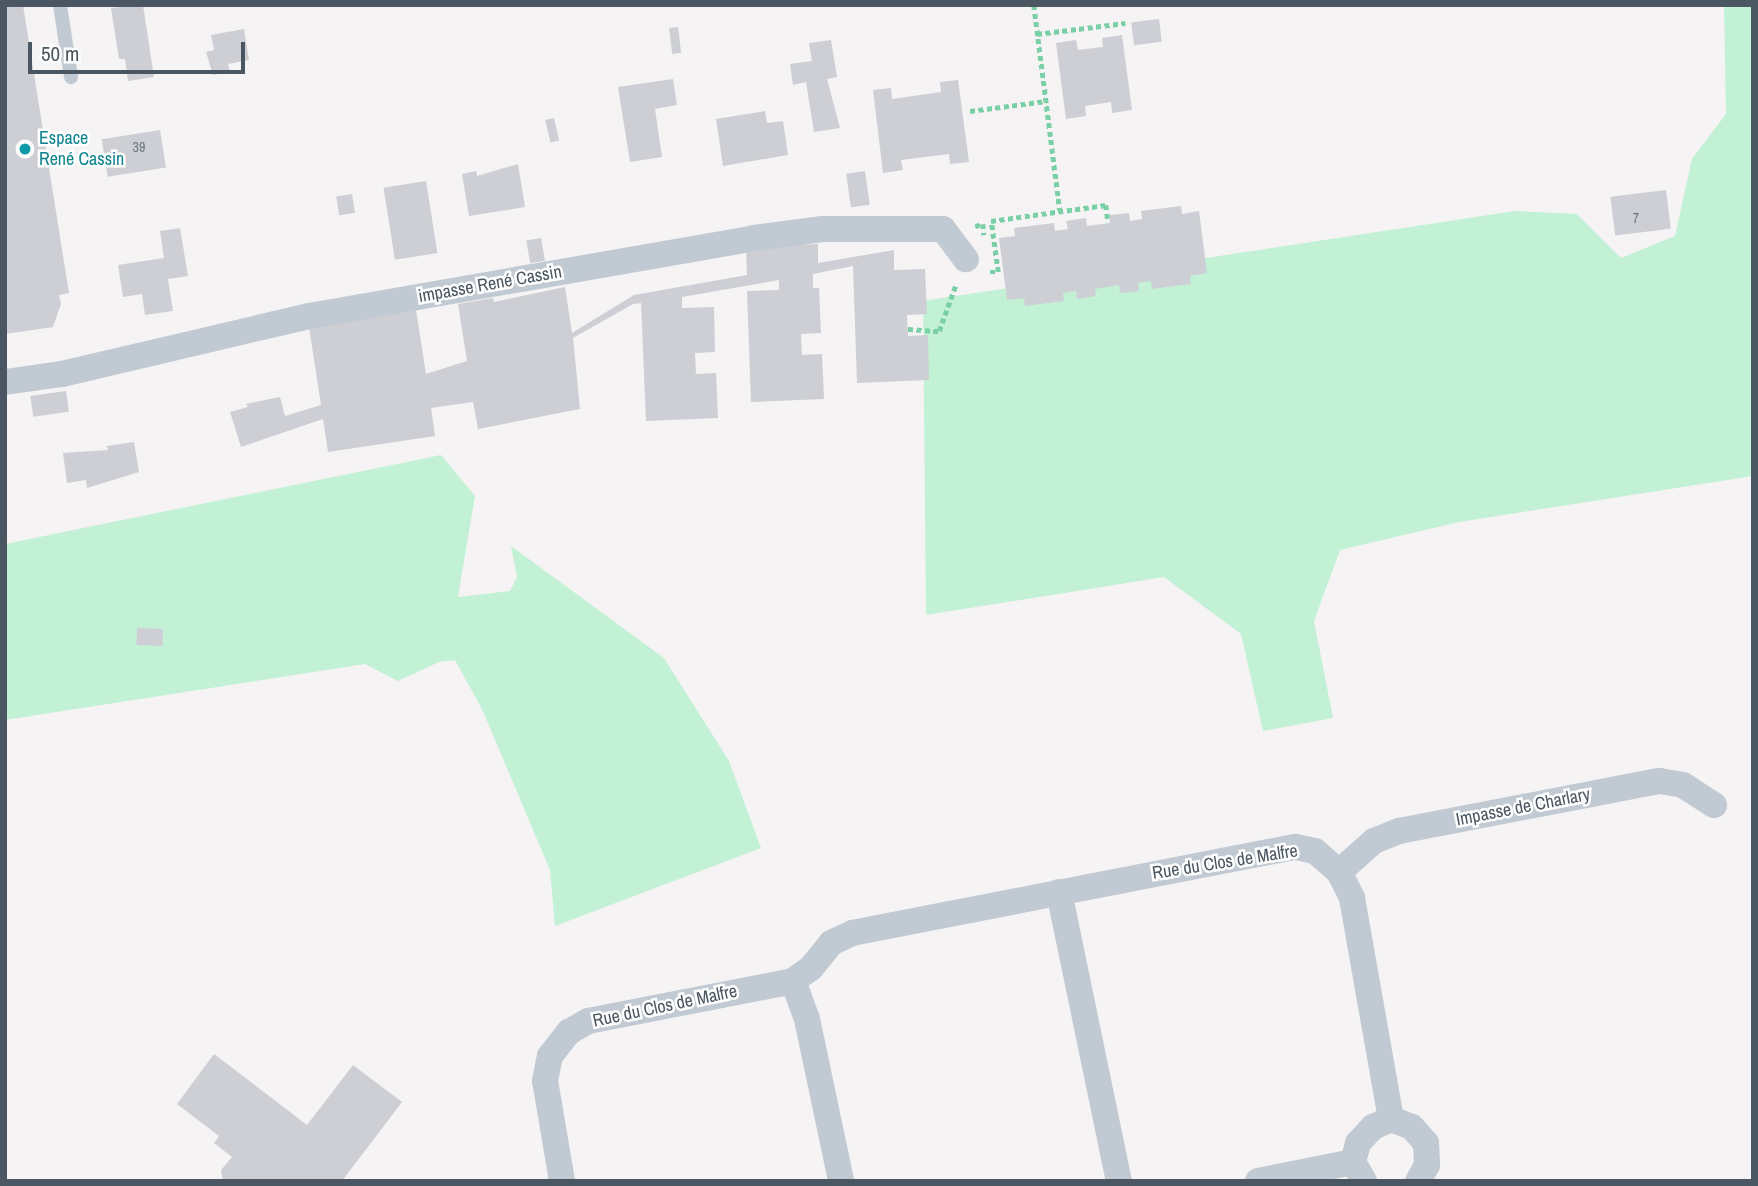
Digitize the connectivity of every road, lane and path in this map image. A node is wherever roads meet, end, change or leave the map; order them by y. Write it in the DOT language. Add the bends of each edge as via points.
graph roads {
  1 [pos="60,5"];
  2 [pos="1034,5"];
  3 [pos="1125,23"];
  4 [pos="1037,34"];
  5 [pos="71,77"];
  6 [pos="1046,101"];
  7 [pos="970,111"];
  8 [pos="1060,210"];
  9 [pos="1108,222"];
  10 [pos="965,259"];
  11 [pos="908,328"];
  12 [pos="5,382"];
  13 [pos="1714,805"];
  14 [pos="1339,872"];
  15 [pos="1059,892"];
  16 [pos="793,981"];
  17 [pos="1391,1119"];
  18 [pos="1358,1171"];
  19 [pos="562,1181"];
  20 [pos="841,1181"];
  21 [pos="1119,1181"];
  22 [pos="1258,1181"];
  23 [pos="1418,1181"];
  1 -- 5 [label="lane"];
  2 -- 4 [label="path"];
  3 -- 4 [label="path"];
  4 -- 6 [label="path"];
  6 -- 7 [label="path"];
  6 -- 8 [label="path"];
  8 -- 9 [label="path" via="1106,205"];
  8 -- 10 [label="path" via="991,221 998,272 990,274 983,224 970,226"];
  10 -- 11 [label="path" via="939,331"];
  10 -- 12 [label="street, impasse René Cassin" via="943,229 822,229 309,316 62,374"];
  13 -- 14 [label="street, Impasse de Charlary" via="1683,785 1659,781 1399,831 1374,841"];
  14 -- 15 [label="street, Rue du Clos de Malfre" via="1315,850 1296,847"];
  14 -- 17 [label="street, Rue du Clos de Malfre" via="1352,898"];
  15 -- 16 [label="street, Rue du Clos de Malfre" via="852,933 831,943 811,968"];
  15 -- 21 [label="street"];
  16 -- 19 [label="street, Rue du Clos de Malfre" via="588,1021 569,1032 550,1056 545,1081"];
  16 -- 20 [label="street" via="807,1019"];
  17 -- 18 [label="street" via="1373,1127 1358,1143"];
  17 -- 23 [label="street" via="1412,1127 1426,1143 1427,1165"];
  18 -- 22 [label="street"];
}
